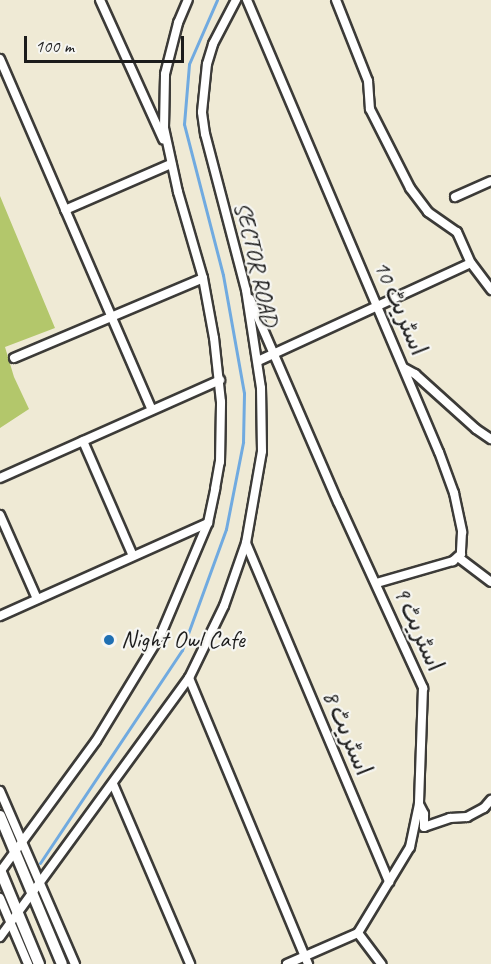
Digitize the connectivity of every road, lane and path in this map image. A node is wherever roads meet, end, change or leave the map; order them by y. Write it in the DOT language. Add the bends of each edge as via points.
graph roads {
  1 [pos="100,0"];
  2 [pos="188,0"];
  3 [pos="236,0"];
  4 [pos="248,0"];
  5 [pos="336,0"];
  6 [pos="0,59"];
  7 [pos="168,151"];
  8 [pos="171,164"];
  9 [pos="491,181"];
  10 [pos="455,197"];
  11 [pos="65,210"];
  12 [pos="471,263"];
  13 [pos="203,278"];
  14 [pos="246,290"];
  15 [pos="491,290"];
  16 [pos="377,304"];
  17 [pos="112,317"];
  18 [pos="275,352"];
  19 [pos="14,358"];
  20 [pos="258,361"];
  21 [pos="404,368"];
  22 [pos="220,380"];
  23 [pos="152,410"];
  24 [pos="491,439"];
  25 [pos="83,441"];
  26 [pos="0,478"];
  27 [pos="0,515"];
  28 [pos="208,523"];
  29 [pos="246,543"];
  30 [pos="133,556"];
  31 [pos="458,557"];
  32 [pos="491,582"];
  33 [pos="377,583"];
  34 [pos="37,599"];
  35 [pos="0,616"];
  36 [pos="189,678"];
  37 [pos="113,784"];
  38 [pos="0,791"];
  39 [pos="491,800"];
  40 [pos="419,804"];
  41 [pos="0,816"];
  42 [pos="19,847"];
  43 [pos="0,871"];
  44 [pos="389,882"];
  45 [pos="36,888"];
  46 [pos="0,898"];
  47 [pos="18,912"];
  48 [pos="10,922"];
  49 [pos="358,933"];
  50 [pos="0,937"];
  51 [pos="306,960"];
  52 [pos="28,964"];
  53 [pos="39,964"];
  54 [pos="62,964"];
  55 [pos="75,964"];
  56 [pos="190,964"];
  57 [pos="286,964"];
  58 [pos="381,964"];
  1 -- 7 [label="street"];
  2 -- 7 [label="street" via="165,74 164,128"];
  3 -- 14 [label="street, SECTOR ROAD" via="213,44 202,112"];
  4 -- 16 [label="street, اسٹریٹ 10"];
  5 -- 12 [label="street" via="368,81 370,109 410,188 428,212 457,232"];
  6 -- 11 [label="street"];
  7 -- 8 [label="street"];
  8 -- 11 [label="street"];
  8 -- 13 [label="street"];
  9 -- 10 [label="street"];
  11 -- 17 [label="street"];
  12 -- 15 [label="street"];
  12 -- 16 [label="street"];
  13 -- 17 [label="street"];
  13 -- 22 [label="street"];
  14 -- 18 [label="street, اسٹریٹ 9"];
  14 -- 20 [label="street, SECTOR ROAD"];
  16 -- 18 [label="street"];
  16 -- 21 [label="street, اسٹریٹ 10"];
  17 -- 19 [label="street"];
  17 -- 23 [label="street"];
  18 -- 20 [label="street"];
  18 -- 33 [label="street, اسٹریٹ 9"];
  20 -- 29 [label="street, SECTOR ROAD" via="262,451"];
  21 -- 24 [label="street"];
  21 -- 31 [label="street, اسٹریٹ 10" via="454,493 462,532"];
  22 -- 23 [label="street"];
  22 -- 28 [label="street" via="220,462"];
  23 -- 25 [label="street"];
  25 -- 26 [label="street"];
  25 -- 30 [label="street"];
  27 -- 34 [label="street"];
  28 -- 30 [label="street"];
  28 -- 42 [label="street" via="161,634 135,680"];
  29 -- 36 [label="street, SECTOR ROAD" via="224,606"];
  29 -- 44 [label="street, اسٹریٹ 8"];
  30 -- 34 [label="street"];
  31 -- 32 [label="street"];
  31 -- 33 [label="street"];
  33 -- 40 [label="street, اسٹریٹ 9" via="423,688"];
  34 -- 35 [label="street"];
  36 -- 37 [label="street, SECTOR ROAD"];
  36 -- 51 [label="street"];
  37 -- 45 [label="street, SECTOR ROAD"];
  37 -- 56 [label="street"];
  38 -- 42 [label="street"];
  39 -- 40 [label="street" via="466,817 424,827"];
  40 -- 44 [label="street, اسٹریٹ 9" via="410,847"];
  41 -- 42 [label="street"];
  42 -- 43 [label="street"];
  42 -- 45 [label="street"];
  43 -- 47 [label="street"];
  44 -- 49 [label="street"];
  45 -- 47 [label="street, SECTOR ROAD"];
  45 -- 54 [label="street"];
  45 -- 55 [label="street"];
  46 -- 48 [label="street"];
  47 -- 48 [label="street, SECTOR ROAD"];
  47 -- 53 [label="street"];
  48 -- 50 [label="street, SECTOR ROAD"];
  48 -- 52 [label="street"];
  49 -- 51 [label="street"];
  49 -- 58 [label="street"];
  51 -- 57 [label="street"];
}
